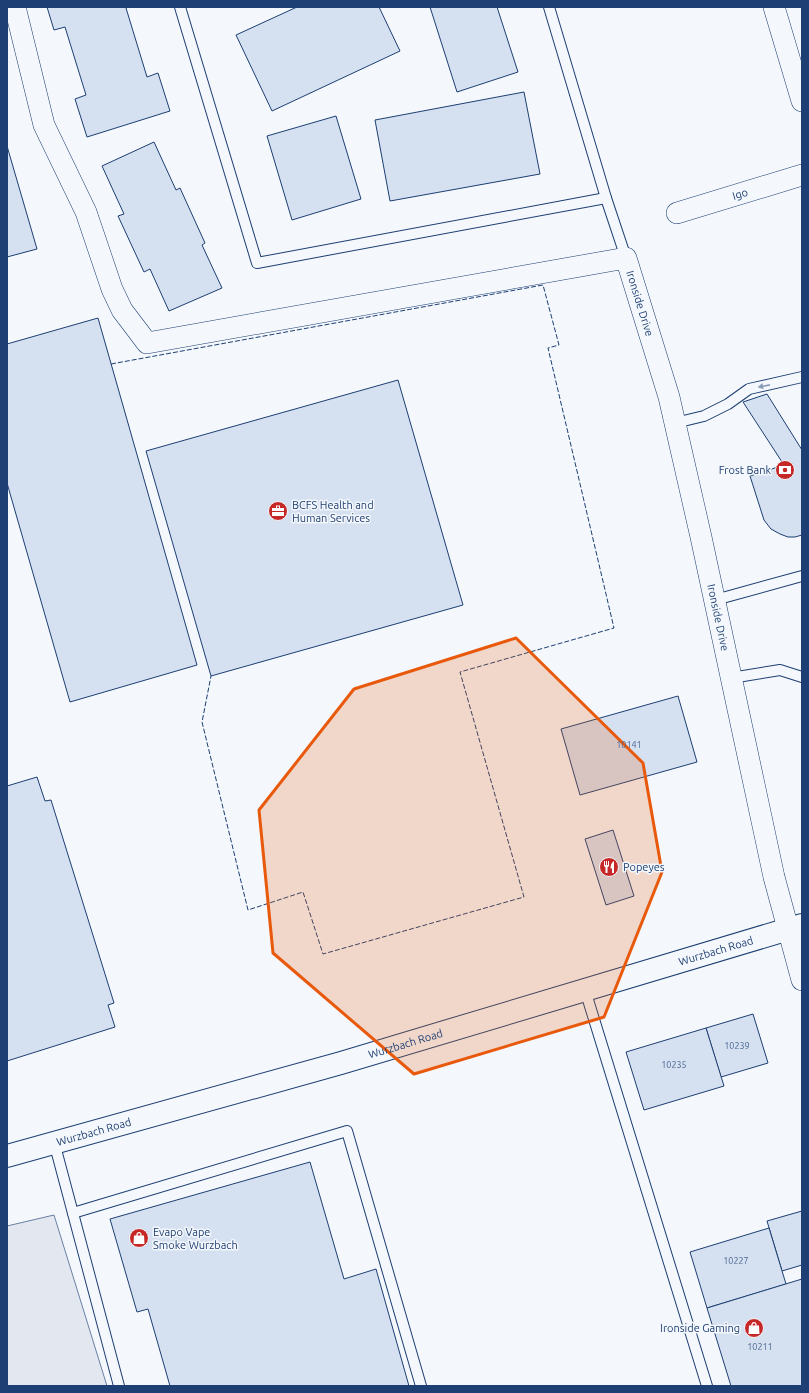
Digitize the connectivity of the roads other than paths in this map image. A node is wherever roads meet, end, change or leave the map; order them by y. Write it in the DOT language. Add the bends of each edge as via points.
graph roads {
  1 [pos="14,7"];
  2 [pos="180,7"];
  3 [pos="549,7"];
  4 [pos="774,7"];
  5 [pos="802,101"];
  6 [pos="802,175"];
  7 [pos="606,198"];
  8 [pos="677,213"];
  9 [pos="626,258"];
  10 [pos="802,377"];
  11 [pos="675,423"];
  12 [pos="802,576"];
  13 [pos="714,600"];
  14 [pos="802,677"];
  15 [pos="731,678"];
  16 [pos="795,927"];
  17 [pos="802,980"];
  18 [pos="585,990"];
  19 [pos="54,1142"];
  20 [pos="7,1156"];
  21 [pos="73,1214"];
  22 [pos="119,1386"];
  23 [pos="421,1386"];
  24 [pos="708,1386"];
  1 -- 9 [label="street" via="44,125 86,212 112,290 122,310 147,343"];
  2 -- 7 [label="lane" via="257,263"];
  3 -- 7 [label="lane"];
  4 -- 5 [label="street"];
  6 -- 8 [label="street, Igo"];
  7 -- 9 [label="lane"];
  9 -- 11 [label="street, Ironside Drive"];
  10 -- 11 [label="lane, one-way" via="749,389 728,404 704,416"];
  11 -- 13 [label="street, Ironside Drive"];
  12 -- 13 [label="lane"];
  13 -- 15 [label="street, Ironside Drive"];
  14 -- 15 [label="lane" via="780,670"];
  15 -- 16 [label="street, Ironside Drive" via="774,877"];
  16 -- 17 [label="street, Ironside Drive"];
  16 -- 18 [label="main road, Wurzbach Road"];
  18 -- 19 [label="main road, Wurzbach Road" via="341,1063"];
  18 -- 24 [label="lane"];
  19 -- 20 [label="main road, Wurzbach Road"];
  19 -- 21 [label="lane"];
  21 -- 22 [label="lane"];
  21 -- 23 [label="lane" via="347,1131"];
}
